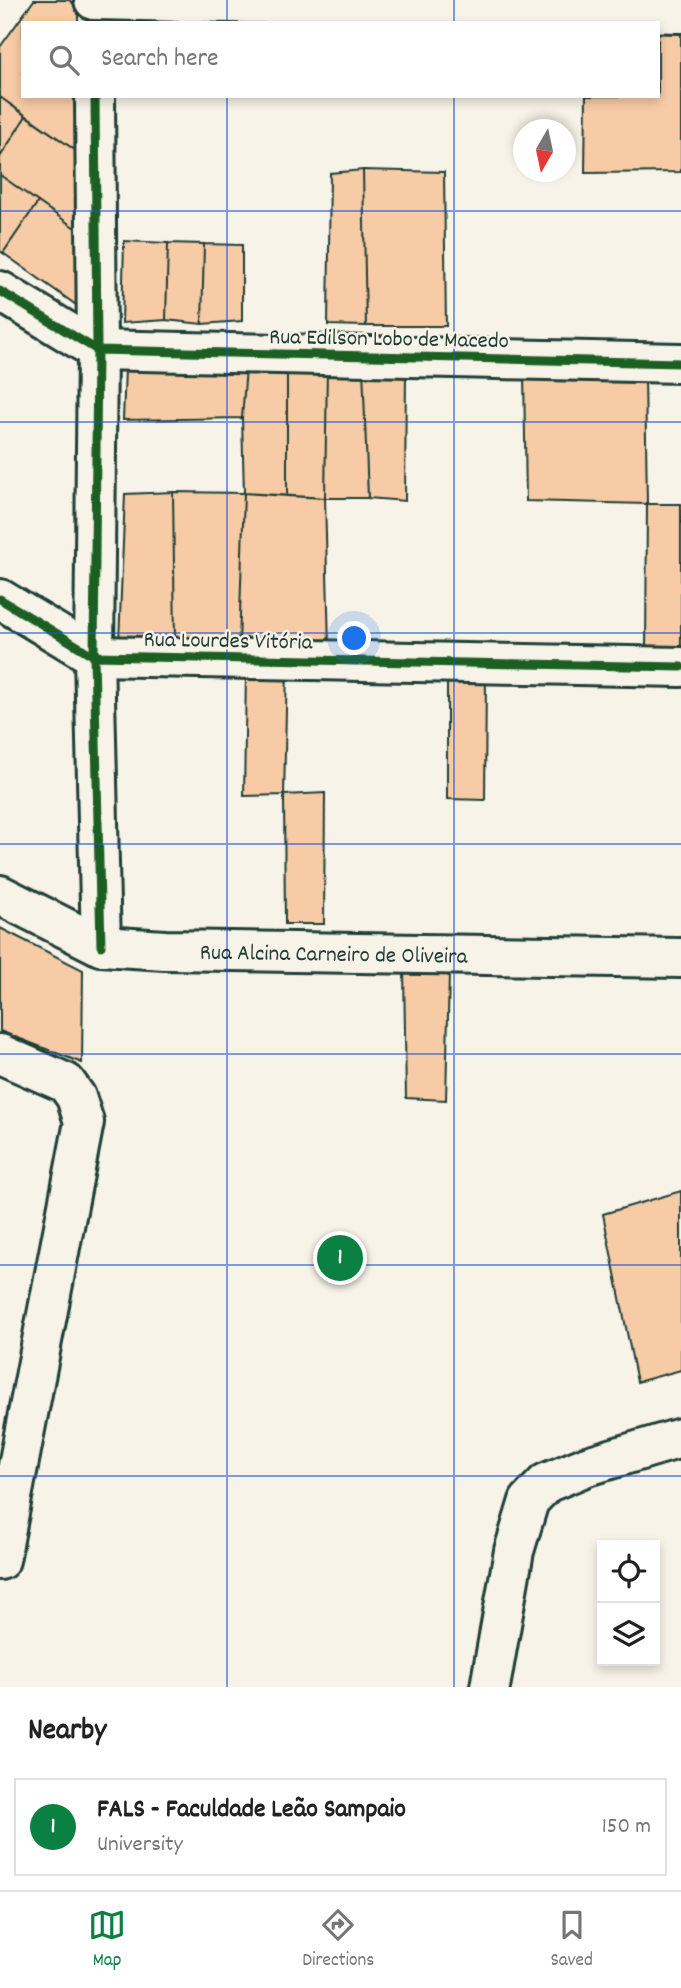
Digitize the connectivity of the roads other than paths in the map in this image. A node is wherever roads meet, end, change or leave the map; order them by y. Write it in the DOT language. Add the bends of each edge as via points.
graph roads {
  1 [pos="94,0"];
  2 [pos="681,13"];
  3 [pos="94,21"];
  4 [pos="95,98"];
  5 [pos="0,291"];
  6 [pos="97,350"];
  7 [pos="681,362"];
  8 [pos="0,599"];
  9 [pos="94,656"];
  10 [pos="681,667"];
  11 [pos="0,895"];
  12 [pos="101,946"];
  13 [pos="681,958"];
  14 [pos="0,1054"];
  15 [pos="681,1438"];
  16 [pos="0,1560"];
  17 [pos="490,1687"];
  1 -- 2 [label="street"];
  1 -- 3 [label="street"];
  4 -- 6 [label="street"];
  5 -- 6 [label="street"];
  6 -- 7 [label="street, Rua Edilson Lobo de Macedo"];
  6 -- 9 [label="street"];
  8 -- 9 [label="street"];
  9 -- 10 [label="street, Rua Lourdes Vitória"];
  9 -- 12 [label="street"];
  11 -- 12 [label="street, Rua Alcina Carneiro de Oliveira"];
  12 -- 13 [label="street, Rua Alcina Carneiro de Oliveira"];
  14 -- 16 [label="street" via="66,1083 84,1122"];
  15 -- 17 [label="street" via="587,1466 546,1483 529,1501 514,1551"];
}
